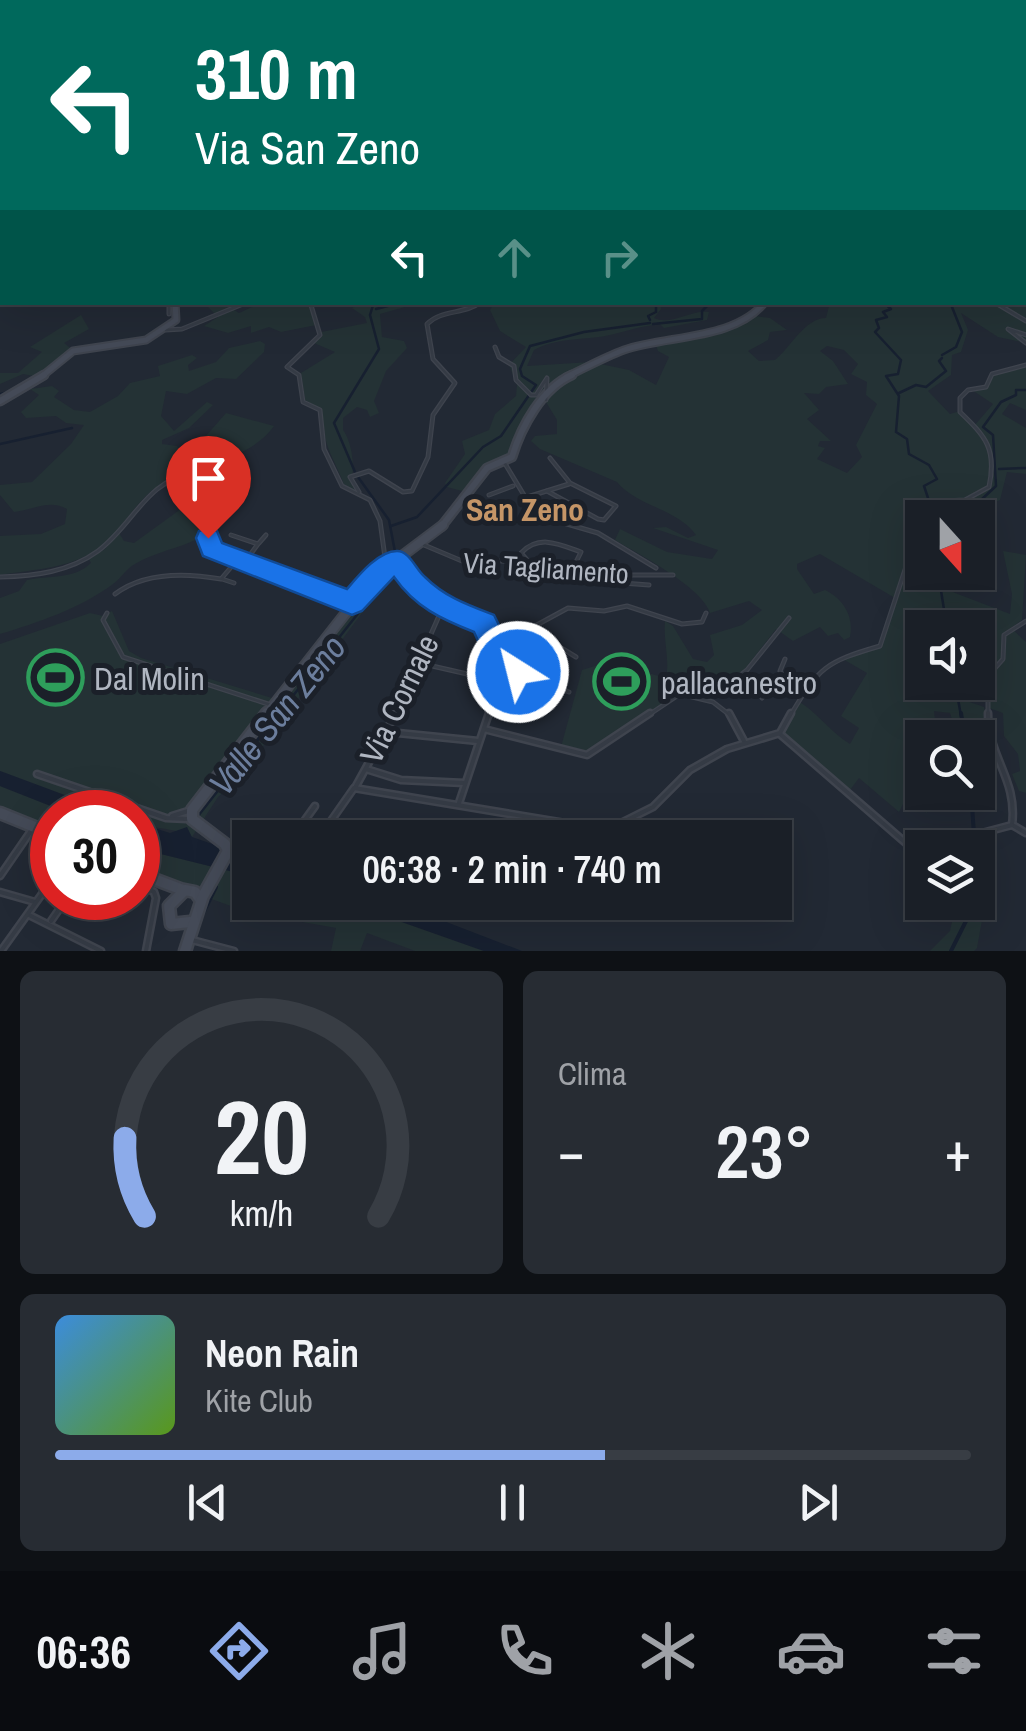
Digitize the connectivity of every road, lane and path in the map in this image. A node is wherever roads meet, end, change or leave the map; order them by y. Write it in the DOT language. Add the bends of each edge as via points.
graph roads {
  1 [pos="171,305"];
  2 [pos="173,305"];
  3 [pos="241,305"];
  4 [pos="311,305"];
  5 [pos="476,305"];
  6 [pos="763,305"];
  7 [pos="999,305"];
  8 [pos="168,314"];
  9 [pos="1026,321"];
  10 [pos="166,330"];
  11 [pos="1026,335"];
  12 [pos="1026,343"];
  13 [pos="495,347"];
  14 [pos="1026,365"];
  15 [pos="546,400"];
  16 [pos="1,401"];
  17 [pos="550,458"];
  18 [pos="504,462"];
  19 [pos="570,483"];
  20 [pos="514,486"];
  21 [pos="547,490"];
  22 [pos="358,492"];
  23 [pos="489,495"];
  24 [pos="523,498"];
  25 [pos="231,535"];
  26 [pos="266,535"];
  27 [pos="258,544"];
  28 [pos="423,544"];
  29 [pos="239,558"];
  30 [pos="246,560"];
  31 [pos="397,561"];
  32 [pos="528,561"];
  33 [pos="548,565"];
  34 [pos="386,566"];
  35 [pos="656,570"];
  36 [pos="572,572"];
  37 [pos="673,576"];
  38 [pos="1,577"];
  39 [pos="220,578"];
  40 [pos="234,583"];
  41 [pos="649,584"];
  42 [pos="115,594"];
  43 [pos="352,603"];
  44 [pos="442,608"];
  45 [pos="706,613"];
  46 [pos="106,614"];
  47 [pos="789,618"];
  48 [pos="1026,621"];
  49 [pos="487,627"];
  50 [pos="522,633"];
  51 [pos="576,657"];
  52 [pos="785,659"];
  53 [pos="418,662"];
  54 [pos="504,667"];
  55 [pos="781,673"];
  56 [pos="500,681"];
  57 [pos="720,691"];
  58 [pos="805,691"];
  59 [pos="569,692"];
  60 [pos="762,698"];
  61 [pos="272,705"];
  62 [pos="484,729"];
  63 [pos="388,732"];
  64 [pos="780,733"];
  65 [pos="480,741"];
  66 [pos="744,743"];
  67 [pos="366,769"];
  68 [pos="36,774"];
  69 [pos="465,783"];
  70 [pos="354,788"];
  71 [pos="459,804"];
  72 [pos="315,806"];
  73 [pos="0,813"];
  74 [pos="192,814"];
  75 [pos="305,820"];
  76 [pos="332,820"];
  77 [pos="30,825"];
  78 [pos="1012,825"];
  79 [pos="995,830"];
  80 [pos="1026,832"];
  81 [pos="30,833"];
  82 [pos="905,843"];
  83 [pos="228,850"];
  84 [pos="232,850"];
  85 [pos="0,876"];
  86 [pos="213,880"];
  87 [pos="160,882"];
  88 [pos="188,890"];
  89 [pos="0,892"];
  90 [pos="30,900"];
  91 [pos="200,905"];
  92 [pos="30,910"];
  93 [pos="168,910"];
  94 [pos="27,914"];
  95 [pos="193,918"];
  96 [pos="51,920"];
  97 [pos="152,920"];
  98 [pos="49,923"];
  99 [pos="174,926"];
  100 [pos="185,947"];
  101 [pos="0,951"];
  102 [pos="101,951"];
  103 [pos="146,951"];
  104 [pos="234,951"];
  1 -- 8 [label="street"];
  2 -- 10 [label="street" via="176,320"];
  3 -- 10 [label="street"];
  4 -- 22 [label="street" via="320,335 286,368 299,375 303,402 320,410 324,449 342,486"];
  5 -- 22 [label="street" via="436,315 427,324 433,359 455,383 434,414 428,458 412,491 369,470 350,477"];
  6 -- 15 [label="street" via="754,316 723,327 616,353 556,382"];
  7 -- 9 [label="street"];
  10 -- 16 [label="street" via="137,343 80,348"];
  11 -- 12 [label="street" via="1008,329"];
  13 -- 15 [label="street" via="532,395 547,378"];
  14 -- 58 [label="street" via="992,374 986,388 960,398 960,412 987,438 989,487 965,500 922,502 880,646 840,658"];
  15 -- 18 [label="street"];
  17 -- 19 [label="street"];
  18 -- 20 [label="street"];
  18 -- 28 [label="street" via="487,468"];
  19 -- 21 [label="street"];
  19 -- 21 [label="street" via="616,506 604,520"];
  20 -- 23 [label="street"];
  20 -- 24 [label="street"];
  21 -- 24 [label="street"];
  22 -- 34 [label="street" via="380,521"];
  24 -- 35 [label="street" via="536,515 615,541"];
  25 -- 27 [label="street"];
  26 -- 27 [label="street"];
  27 -- 30 [label="street"];
  28 -- 31 [label="street"];
  28 -- 32 [label="street, Via Tagliamento" via="448,560"];
  29 -- 30 [label="street"];
  29 -- 38 [label="street" via="208,547 225,507 186,473 144,498 87,558 32,577"];
  29 -- 39 [label="street"];
  30 -- 43 [label="street"];
  31 -- 34 [label="street"];
  31 -- 44 [label="street"];
  32 -- 33 [label="street, Via Tagliamento"];
  32 -- 36 [label="street" via="521,553 543,539 581,552"];
  33 -- 36 [label="street, Via Tagliamento"];
  33 -- 41 [label="street" via="575,577"];
  34 -- 43 [label="street"];
  35 -- 36 [label="street, Via Tagliamento" via="622,576"];
  35 -- 37 [label="street, Via Tagliamento"];
  39 -- 40 [label="street"];
  39 -- 42 [label="street" via="185,575 126,584"];
  43 -- 61 [label="street"];
  44 -- 49 [label="street"];
  44 -- 53 [label="street, Via Cornale"];
  45 -- 50 [label="street" via="702,622 682,624 627,606 568,608"];
  46 -- 61 [label="street" via="123,658"];
  47 -- 57 [label="street" via="748,670"];
  48 -- 78 [label="street" via="1004,635 1003,659 988,676 988,734 1009,777"];
  49 -- 50 [label="street"];
  49 -- 54 [label="street"];
  50 -- 51 [label="street"];
  50 -- 54 [label="street"];
  52 -- 55 [label="street"];
  53 -- 56 [label="street"];
  53 -- 63 [label="street, Via Cornale"];
  54 -- 56 [label="street"];
  54 -- 59 [label="street"];
  55 -- 58 [label="street"];
  55 -- 60 [label="street"];
  56 -- 62 [label="street"];
  58 -- 64 [label="street"];
  61 -- 74 [label="street"];
  62 -- 65 [label="street"];
  62 -- 66 [label="street" via="587,755 680,694 733,714"];
  63 -- 65 [label="street"];
  63 -- 67 [label="street, Via Cornale"];
  64 -- 66 [label="street"];
  64 -- 82 [label="street"];
  65 -- 69 [label="street"];
  66 -- 71 [label="street" via="690,770 653,807 607,830"];
  67 -- 69 [label="street"];
  67 -- 70 [label="street, Via Cornale"];
  68 -- 74 [label="street" via="166,818"];
  69 -- 71 [label="street"];
  70 -- 71 [label="street"];
  70 -- 76 [label="street, Via Cornale"];
  72 -- 75 [label="street"];
  73 -- 77 [label="street"];
  74 -- 83 [label="street"];
  78 -- 79 [label="street"];
  78 -- 80 [label="street"];
  81 -- 85 [label="street"];
  83 -- 84 [label="street"];
  83 -- 86 [label="street"];
  86 -- 88 [label="street"];
  86 -- 91 [label="street"];
  87 -- 88 [label="street"];
  87 -- 93 [label="street"];
  88 -- 91 [label="main road"];
  88 -- 93 [label="main road"];
  89 -- 90 [label="street"];
  91 -- 95 [label="street"];
  92 -- 94 [label="street"];
  93 -- 99 [label="main road"];
  94 -- 98 [label="street"];
  94 -- 101 [label="street"];
  95 -- 99 [label="main road"];
  95 -- 100 [label="street"];
  96 -- 98 [label="street"];
  97 -- 103 [label="street"];
  98 -- 102 [label="street"];
  99 -- 100 [label="street"];
  100 -- 104 [label="street"];
}
